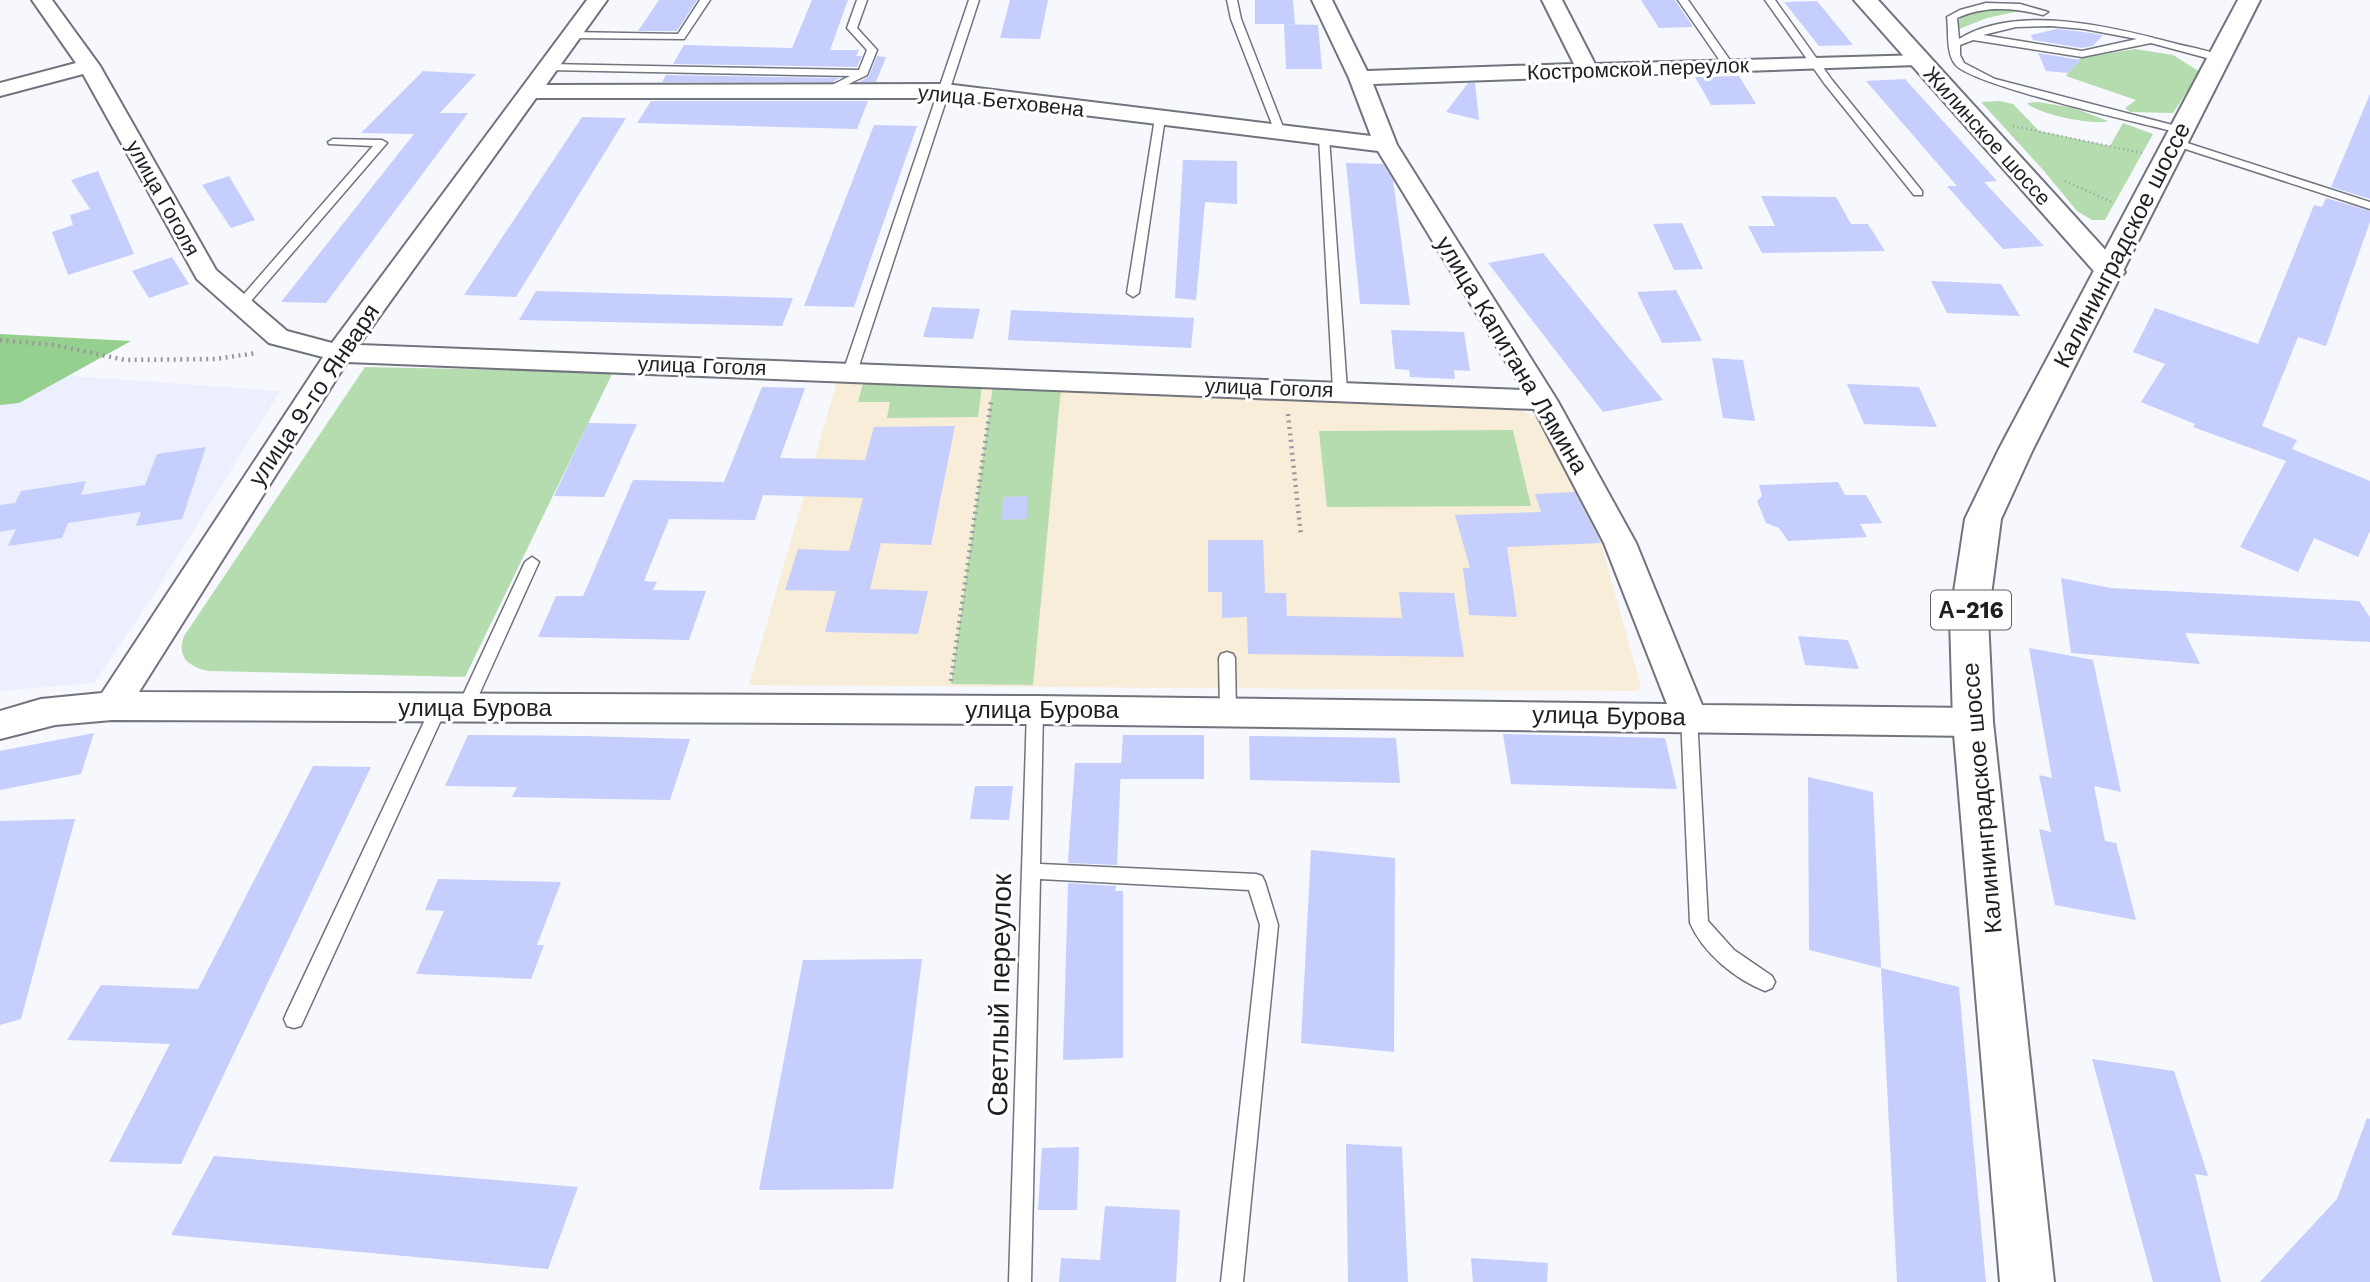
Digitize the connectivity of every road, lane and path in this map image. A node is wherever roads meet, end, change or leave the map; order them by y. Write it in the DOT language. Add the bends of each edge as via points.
graph roads {
  1 [pos="42,0"];
  2 [pos="597,0"];
  3 [pos="705,0"];
  4 [pos="862,0"];
  5 [pos="974,0"];
  6 [pos="1233,0"];
  7 [pos="1322,0"];
  8 [pos="1552,0"];
  9 [pos="1683,0"];
  10 [pos="1770,0"];
  11 [pos="1865,0"];
  12 [pos="2249,0"];
  13 [pos="2062,18"];
  14 [pos="571,35"];
  15 [pos="1966,36"];
  16 [pos="2151,40"];
  17 [pos="1955,44"];
  18 [pos="2218,58"];
  19 [pos="1917,59"];
  20 [pos="1818,64"];
  21 [pos="89,66"];
  22 [pos="1728,66"];
  23 [pos="548,67"];
  24 [pos="1588,71"];
  25 [pos="863,73"];
  26 [pos="1360,78"];
  27 [pos="0,90"];
  28 [pos="529,92"];
  29 [pos="826,92"];
  30 [pos="945,92"];
  31 [pos="1160,118"];
  32 [pos="2013,126"];
  33 [pos="1280,132"];
  34 [pos="1324,137"];
  35 [pos="2166,141"];
  36 [pos="333,142"];
  37 [pos="1386,145"];
  38 [pos="1918,193"];
  39 [pos="2370,206"];
  40 [pos="2110,272"];
  41 [pos="1133,293"];
  42 [pos="241,304"];
  43 [pos="0,340"];
  44 [pos="307,344"];
  45 [pos="339,353"];
  46 [pos="850,372"];
  47 [pos="1286,388"];
  48 [pos="993,389"];
  49 [pos="1340,390"];
  50 [pos="1543,400"];
  51 [pos="1301,536"];
  52 [pos="532,562"];
  53 [pos="1227,658"];
  54 [pos="112,706"];
  55 [pos="452,708"];
  56 [pos="947,710"];
  57 [pos="1035,710"];
  58 [pos="1228,712"];
  59 [pos="1689,716"];
  60 [pos="1973,722"];
  61 [pos="0,725"];
  62 [pos="1031,872"];
  63 [pos="1765,982"];
  64 [pos="294,1019"];
  65 [pos="1020,1282"];
  66 [pos="1232,1282"];
  67 [pos="2027,1282"];
  1 -- 21 [label="street, улица Гоголя"];
  2 -- 14 [label="street, улица 9-го Января"];
  3 -- 14 [label="lane" via="681,37"];
  4 -- 25 [label="lane" via="852,27 872,50"];
  5 -- 30 [label="lane"];
  6 -- 33 [label="lane" via="1236,19"];
  7 -- 26 [label="street, улица Капитана Лямина"];
  8 -- 24 [label="street"];
  9 -- 22 [label="lane"];
  10 -- 20 [label="lane"];
  11 -- 19 [label="main road, Жилинское шоссе"];
  12 -- 18 [label="main road, Калининградское шоссе / А-216"];
  13 -- 15 [label="lane" via="2003,22"];
  13 -- 16 [label="lane"];
  13 -- 17 [label="lane" via="2009,5 1980,6 1952,17"];
  14 -- 23 [label="street, улица 9-го Января"];
  15 -- 16 [label="lane" via="2082,54"];
  15 -- 17 [label="lane"];
  16 -- 18 [label="lane"];
  17 -- 35 [label="lane" via="1960,65 1991,81"];
  18 -- 35 [label="main road, Калининградское шоссе / А-216"];
  19 -- 20 [label="street, Костромской переулок"];
  19 -- 40 [label="main road, Жилинское шоссе"];
  20 -- 22 [label="street, Костромской переулок"];
  20 -- 38 [label="lane"];
  21 -- 27 [label="street"];
  21 -- 42 [label="street, улица Гоголя" via="206,274"];
  22 -- 24 [label="street, Костромской переулок"];
  23 -- 25 [label="lane"];
  23 -- 28 [label="street, улица 9-го Января"];
  24 -- 26 [label="street, Костромской переулок"];
  25 -- 29 [label="lane"];
  26 -- 37 [label="street, улица Капитана Лямина"];
  28 -- 29 [label="street, улица Бетховена"];
  28 -- 45 [label="street, улица 9-го Января"];
  29 -- 30 [label="street, улица Бетховена"];
  30 -- 31 [label="street, улица Бетховена"];
  30 -- 46 [label="lane"];
  31 -- 33 [label="street, улица Бетховена"];
  31 -- 41 [label="lane"];
  32 -- 35 [label="path"];
  33 -- 34 [label="street, улица Бетховена"];
  34 -- 37 [label="street, улица Бетховена"];
  34 -- 49 [label="lane"];
  35 -- 39 [label="lane"];
  35 -- 40 [label="main road, Калининградское шоссе / А-216"];
  36 -- 42 [label="lane" via="382,143"];
  37 -- 50 [label="street, улица Капитана Лямина"];
  40 -- 60 [label="main road, Калининградское шоссе / А-216" via="1983,519 1969,618"];
  42 -- 44 [label="street, улица Гоголя" via="278,337"];
  43 -- 44 [label="path" via="54,345 125,360 216,359"];
  44 -- 45 [label="street, улица Гоголя"];
  45 -- 46 [label="street, улица Гоголя"];
  45 -- 54 [label="street, улица 9-го Января"];
  46 -- 47 [label="street, улица Гоголя"];
  47 -- 49 [label="street, улица Гоголя"];
  47 -- 51 [label="path"];
  48 -- 56 [label="path"];
  49 -- 50 [label="street, улица Гоголя"];
  50 -- 59 [label="street, улица Капитана Лямина" via="1620,543"];
  52 -- 55 [label="lane"];
  53 -- 58 [label="lane"];
  54 -- 55 [label="street, улица Бурова"];
  54 -- 61 [label="street" via="31,713"];
  55 -- 56 [label="street, улица Бурова"];
  55 -- 64 [label="lane"];
  56 -- 57 [label="street, улица Бурова"];
  57 -- 58 [label="street, улица Бурова"];
  57 -- 62 [label="lane, Светлый переулок"];
  58 -- 59 [label="street, улица Бурова"];
  59 -- 60 [label="street, улица Бурова"];
  59 -- 63 [label="lane" via="1699,923 1726,957"];
  60 -- 67 [label="main road, Калининградское шоссе / А-216"];
  62 -- 65 [label="lane, Светлый переулок"];
  62 -- 66 [label="lane" via="1256,882 1269,925"];
}
